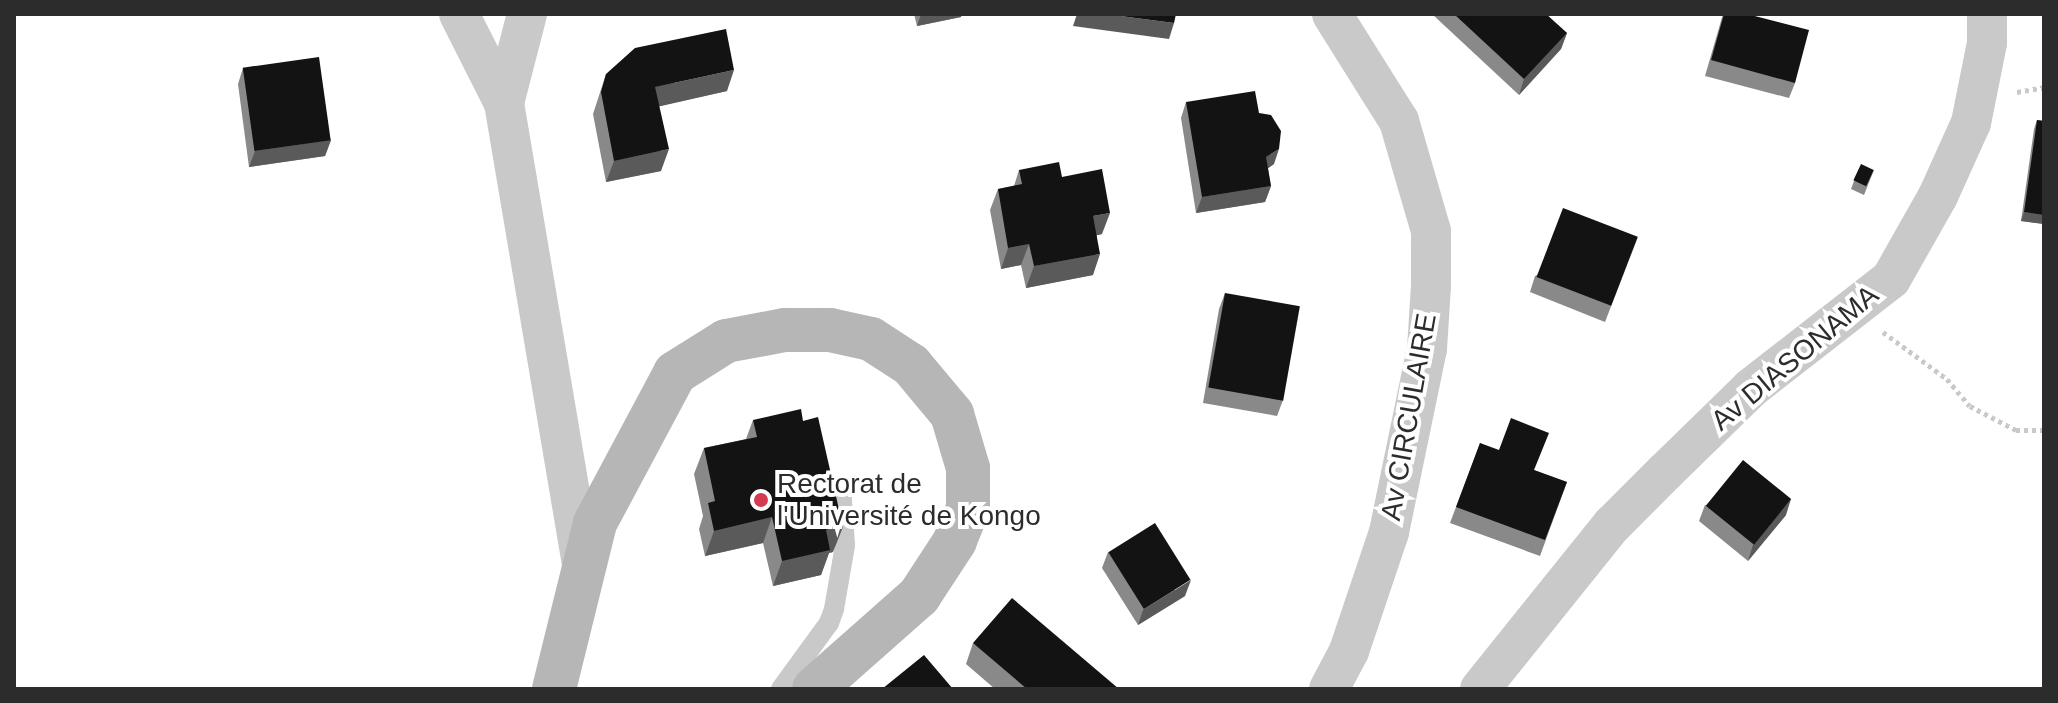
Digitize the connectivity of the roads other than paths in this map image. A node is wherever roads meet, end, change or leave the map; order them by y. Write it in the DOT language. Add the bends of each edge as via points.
graph roads {
  1 [pos="459,14"];
  2 [pos="527,14"];
  3 [pos="1332,14"];
  4 [pos="1987,14"];
  5 [pos="504,103"];
  6 [pos="841,485"];
  7 [pos="584,578"];
  8 [pos="554,689"];
  9 [pos="781,689"];
  10 [pos="814,689"];
  11 [pos="1329,689"];
  12 [pos="1480,689"];
  1 -- 5 [label="street"];
  2 -- 5 [label="street"];
  3 -- 11 [label="street, Av CIRCULAIRE" via="1399,121 1431,231 1431,286 1427,349 1389,532 1349,651"];
  4 -- 12 [label="street, Av DIASONAMA" via="1987,43 1971,123 1891,279 1751,388 1612,525"];
  5 -- 7 [label="street"];
  6 -- 9 [label="lane" via="845,545 834,609"];
  7 -- 8 [label="street"];
  7 -- 10 [label="street" via="595,523 675,373 726,341 785,330 830,330 871,339 911,365 952,414 968,468 968,508 955,541 919,596"];
}
